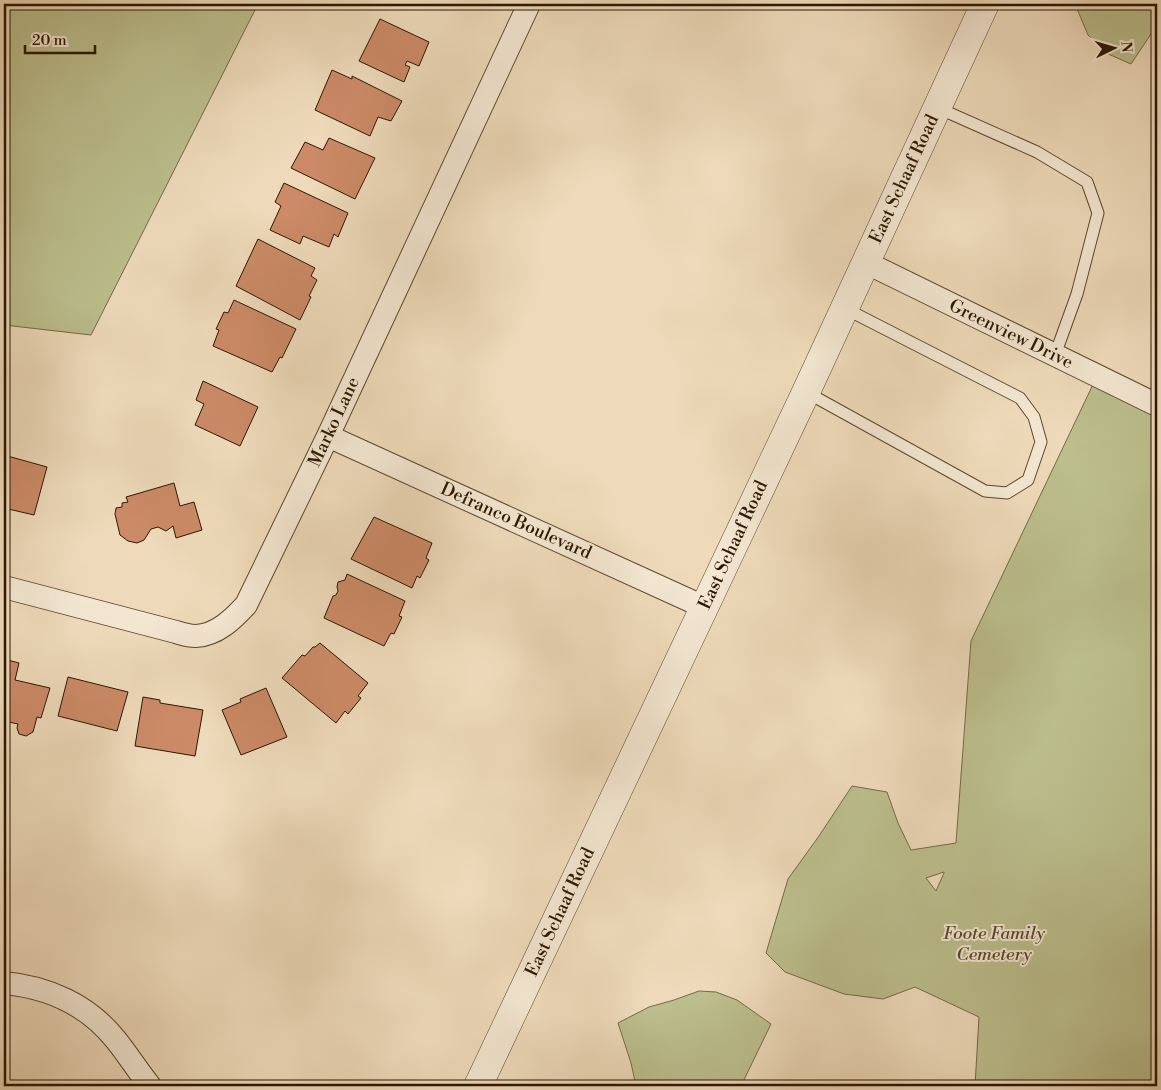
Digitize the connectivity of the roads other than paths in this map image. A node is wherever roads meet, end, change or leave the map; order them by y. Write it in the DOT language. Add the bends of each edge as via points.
graph roads {
  1 [pos="529,4"];
  2 [pos="985,4"];
  3 [pos="938,108"];
  4 [pos="865,262"];
  5 [pos="844,308"];
  6 [pos="1056,355"];
  7 [pos="806,392"];
  8 [pos="1157,406"];
  9 [pos="328,436"];
  10 [pos="4,587"];
  11 [pos="704,606"];
  12 [pos="4,983"];
  13 [pos="150,1086"];
  14 [pos="478,1086"];
  1 -- 9 [label="street, Marko Lane"];
  2 -- 3 [label="street, East Schaaf Road"];
  3 -- 4 [label="street, East Schaaf Road"];
  3 -- 6 [label="lane" via="1037,152 1087,182 1098,213 1077,294"];
  4 -- 5 [label="street, East Schaaf Road"];
  4 -- 6 [label="street, Greenview Drive"];
  5 -- 7 [label="street, East Schaaf Road"];
  5 -- 7 [label="lane" via="1020,398 1034,416 1040,442 1028,480 1007,493 985,491"];
  6 -- 8 [label="street, Greenview Drive"];
  7 -- 11 [label="street, East Schaaf Road"];
  9 -- 10 [label="street, Marko Lane" via="246,605 230,622 214,631 196,636 176,632"];
  9 -- 11 [label="street, Defranco Boulevard"];
  11 -- 14 [label="street, East Schaaf Road"];
  12 -- 13 [label="street" via="24,985 63,997 89,1012 115,1038"];
}
